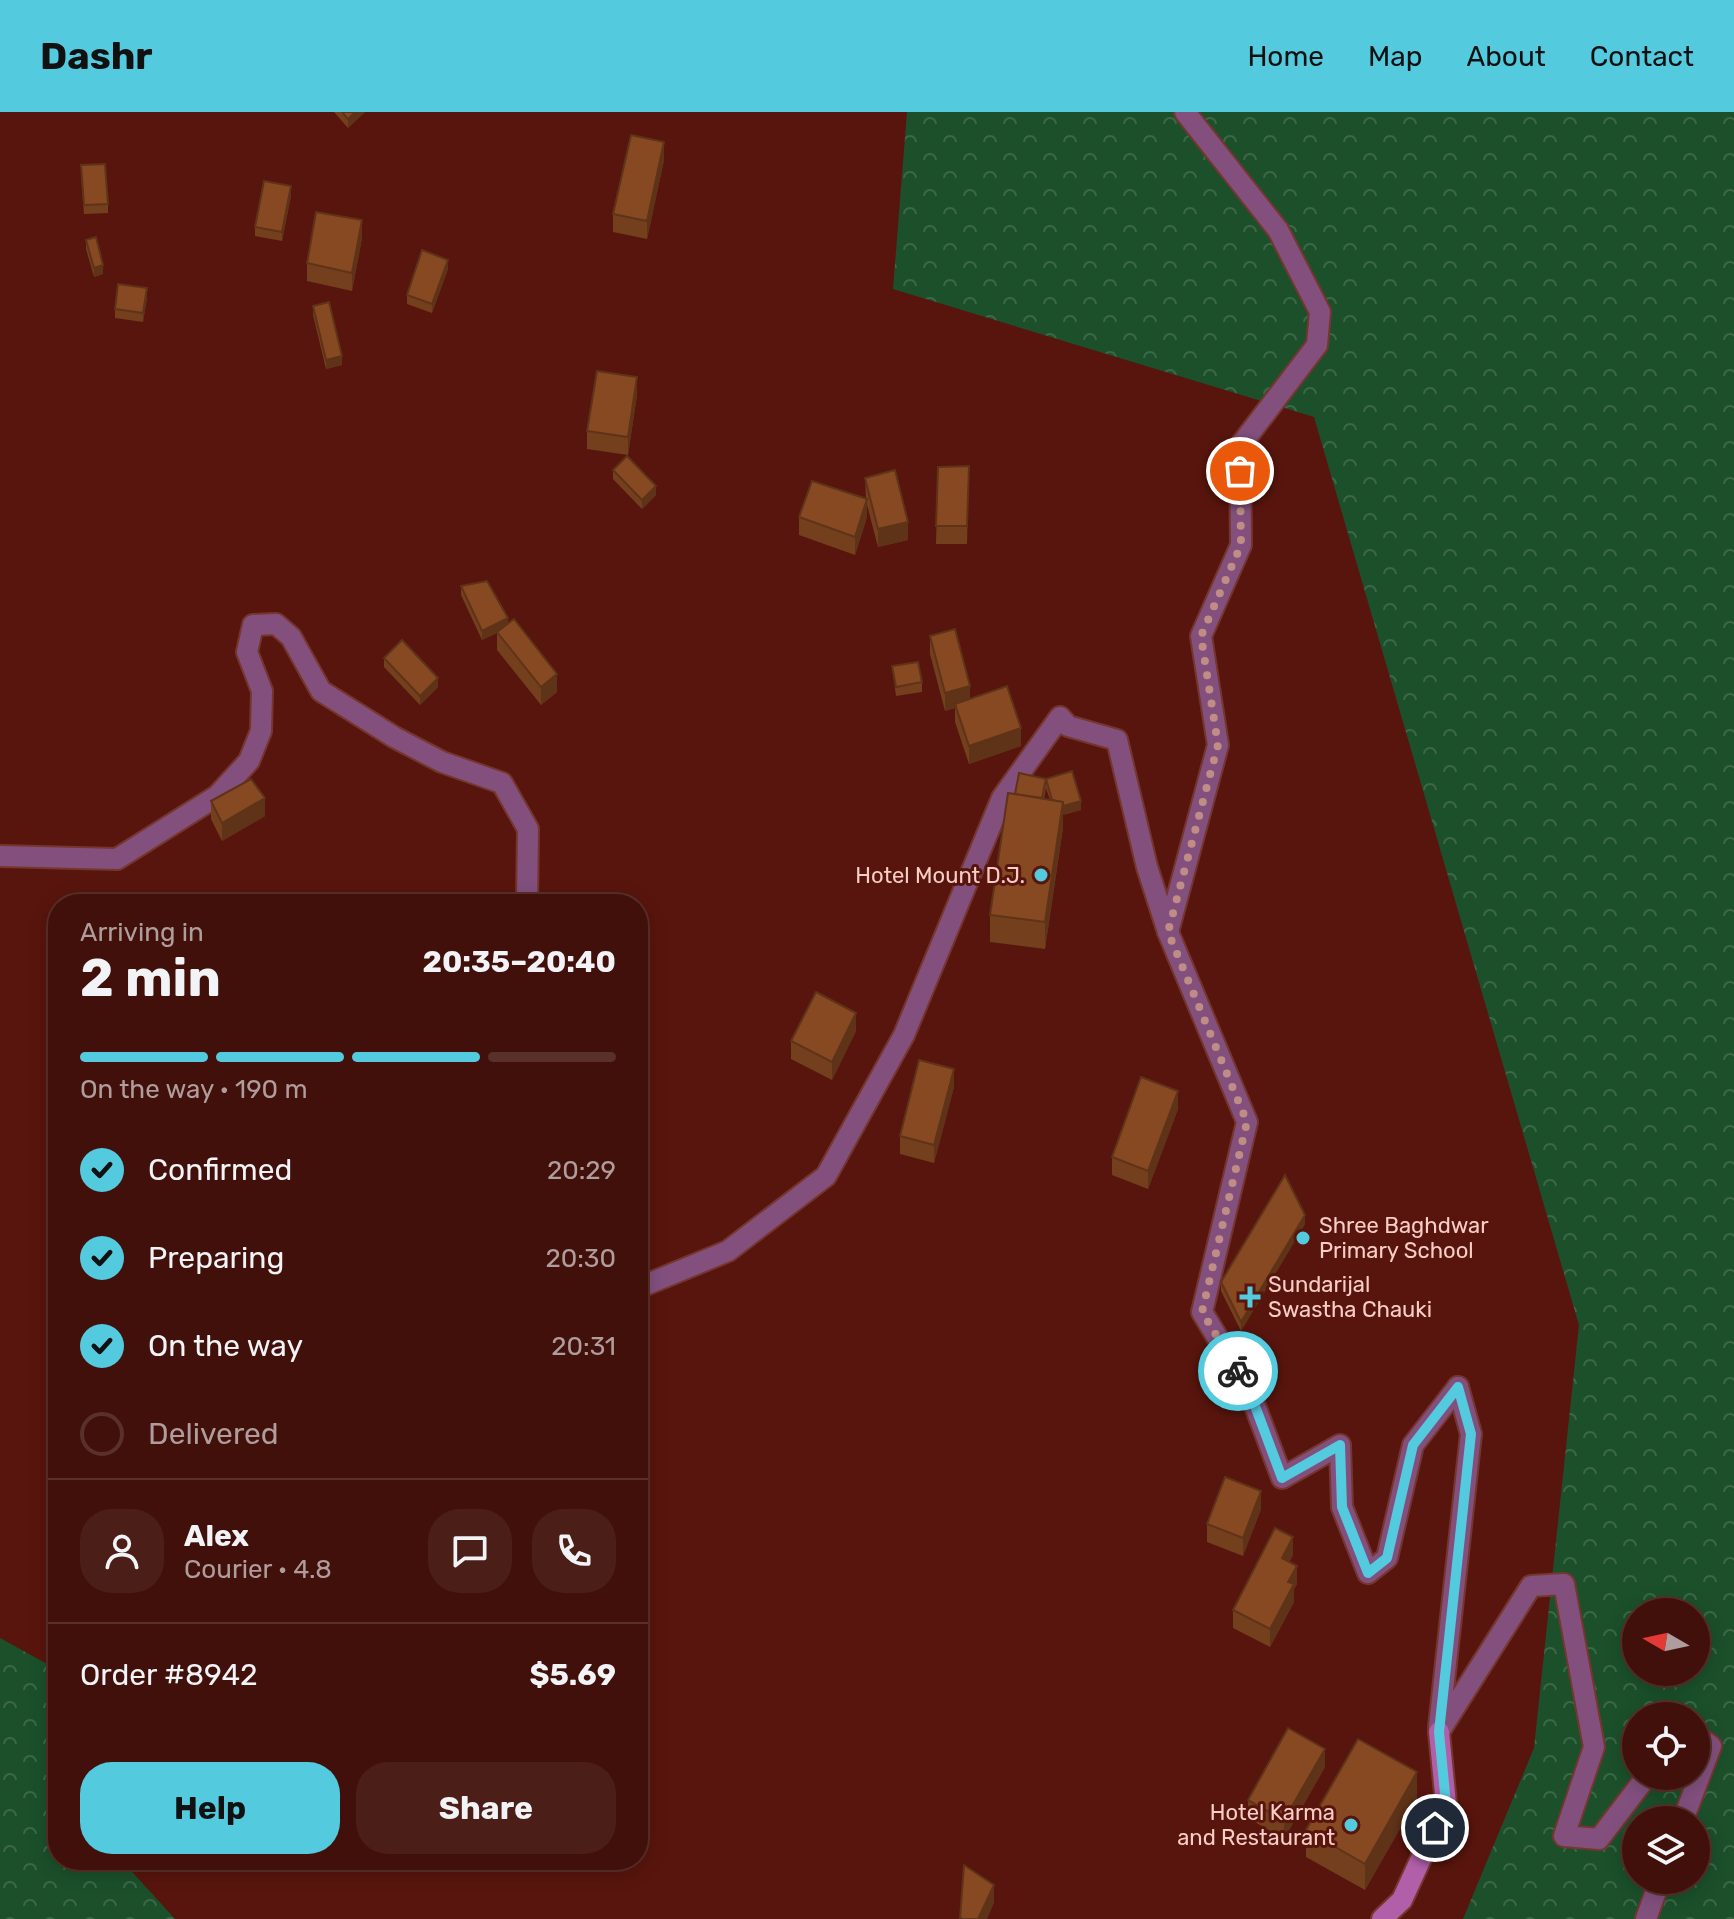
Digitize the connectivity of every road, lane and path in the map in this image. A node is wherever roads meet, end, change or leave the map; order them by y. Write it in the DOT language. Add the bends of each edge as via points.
graph roads {
  1 [pos="1185,112"];
  2 [pos="0,856"];
  3 [pos="527,894"];
  4 [pos="1168,932"];
  5 [pos="648,1284"];
  6 [pos="1439,1732"];
  7 [pos="1636,1790"];
  8 [pos="1655,1894"];
  9 [pos="1382,1919"];
  10 [pos="1646,1919"];
  1 -- 4 [label="street" via="1278,230 1320,312 1317,345 1240,446 1241,545 1201,636 1218,745"];
  2 -- 3 [label="street" via="117,859 217,796 249,761 261,731 262,691 247,652 253,625 276,624 291,637 321,691 442,762 502,783 528,829"];
  4 -- 5 [label="street" via="1117,740 1068,726 1060,717 1002,798 904,1035 826,1176 728,1251"];
  4 -- 6 [label="street" via="1247,1122 1202,1312 1249,1390 1282,1478 1340,1445 1342,1507 1368,1573 1387,1558 1413,1445 1458,1387 1471,1434"];
  6 -- 7 [label="street" via="1531,1586 1564,1584 1594,1747 1564,1836 1599,1839"];
  6 -- 9 [label="street" via="1446,1804 1402,1900"];
  8 -- 10 [label="street"];
}
